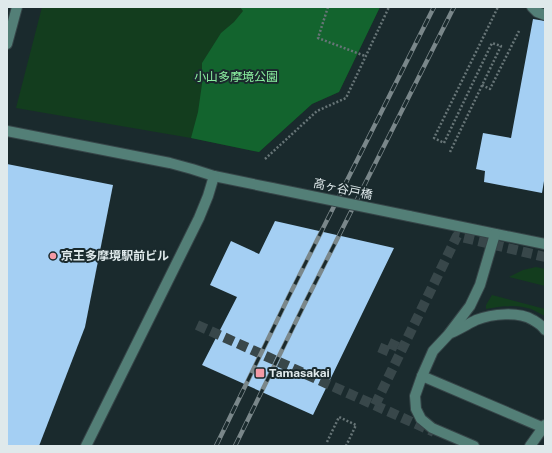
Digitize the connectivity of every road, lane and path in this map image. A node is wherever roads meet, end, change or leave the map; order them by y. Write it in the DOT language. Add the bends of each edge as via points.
graph roads {
  1 [pos="18,7"];
  2 [pos="328,7"];
  3 [pos="389,7"];
  4 [pos="498,7"];
  5 [pos="532,7"];
  6 [pos="545,15"];
  7 [pos="519,31"];
  8 [pos="7,44"];
  9 [pos="365,56"];
  10 [pos="482,85"];
  11 [pos="7,130"];
  12 [pos="450,152"];
  13 [pos="265,159"];
  14 [pos="214,176"];
  15 [pos="494,234"];
  16 [pos="545,244"];
  17 [pos="545,330"];
  18 [pos="448,335"];
  19 [pos="422,376"];
  20 [pos="544,426"];
  21 [pos="327,442"];
  22 [pos="86,446"];
  23 [pos="346,446"];
  24 [pos="474,446"];
  25 [pos="530,446"];
  1 -- 8 [label="street"];
  2 -- 9 [label="path" via="318,38"];
  3 -- 9 [label="path"];
  4 -- 10 [label="path" via="434,138 444,143 492,43 501,46"];
  5 -- 6 [label="street"];
  7 -- 10 [label="path" via="490,89"];
  9 -- 13 [label="path" via="346,98 317,112"];
  10 -- 12 [label="path"];
  11 -- 14 [label="street, 高ヶ谷戸橋" via="170,163"];
  14 -- 15 [label="street, 高ヶ谷戸橋, bridge"];
  14 -- 22 [label="street" via="199,218"];
  15 -- 16 [label="street, 高ヶ谷戸橋"];
  15 -- 18 [label="street" via="480,286 470,306"];
  17 -- 18 [label="street" via="528,317 513,314 478,320"];
  18 -- 19 [label="street" via="433,351"];
  19 -- 20 [label="street"];
  19 -- 24 [label="street" via="415,396 416,409 421,419 432,428"];
  20 -- 25 [label="street"];
  21 -- 23 [label="path" via="339,417 356,426"];
}
